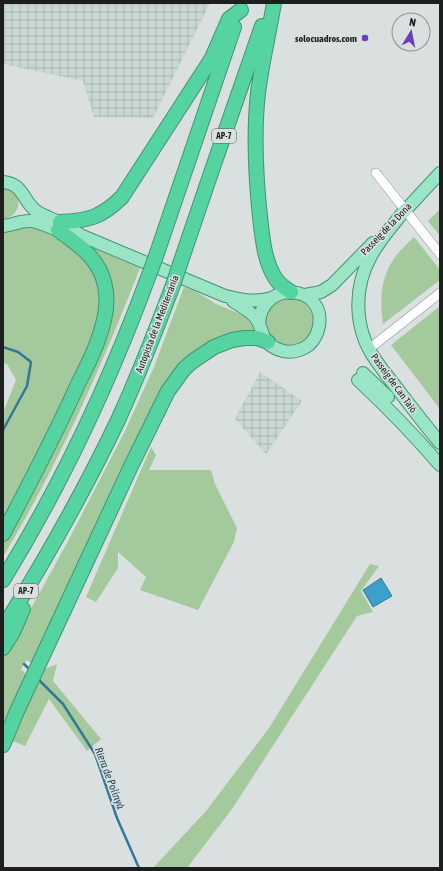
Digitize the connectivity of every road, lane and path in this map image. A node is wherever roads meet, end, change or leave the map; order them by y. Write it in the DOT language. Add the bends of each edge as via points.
graph roads {
  1 [pos="272,5"];
  2 [pos="242,6"];
  3 [pos="376,173"];
  4 [pos="440,173"];
  5 [pos="3,182"];
  6 [pos="25,198"];
  7 [pos="405,210"];
  8 [pos="16,222"];
  9 [pos="3,226"];
  10 [pos="59,226"];
  11 [pos="440,254"];
  12 [pos="332,285"];
  13 [pos="291,292"];
  14 [pos="440,293"];
  15 [pos="305,295"];
  16 [pos="225,296"];
  17 [pos="272,298"];
  18 [pos="319,316"];
  19 [pos="259,324"];
  20 [pos="268,342"];
  21 [pos="369,349"];
  22 [pos="440,443"];
  23 [pos="440,451"];
  24 [pos="440,465"];
  25 [pos="3,534"];
  26 [pos="49,552"];
  27 [pos="3,580"];
  28 [pos="3,628"];
  29 [pos="3,648"];
  30 [pos="3,745"];
  1 -- 13 [label="highway" via="256,115 257,190 268,262 277,282"];
  1 -- 26 [label="highway, Autopista de la Mediterrània / AP-7, bridge" via="159,322 119,417"];
  2 -- 10 [label="highway" via="229,19 212,58 122,197 94,218"];
  2 -- 27 [label="highway, AP-7, bridge" via="123,344 51,497"];
  3 -- 7 [label="street"];
  4 -- 7 [label="main road, Passeig de la Dona"];
  5 -- 6 [label="main road" via="17,186"];
  6 -- 8 [label="main road" via="25,211"];
  6 -- 10 [label="main road" via="38,212"];
  7 -- 11 [label="street"];
  7 -- 12 [label="main road, Passeig de la Dona"];
  7 -- 21 [label="main road, Passeig de Can Taió" via="371,255 362,275 358,307 364,339"];
  8 -- 9 [label="main road"];
  8 -- 10 [label="main road" via="32,221"];
  10 -- 16 [label="main road"];
  10 -- 25 [label="highway" via="86,250 97,266 104,281 106,295 104,317 98,340 70,402"];
  12 -- 15 [label="main road, Passeig de la Dona" via="321,292"];
  12 -- 18 [label="main road, Passeig de la Dona"];
  13 -- 15 [label="main road"];
  13 -- 17 [label="main road"];
  14 -- 21 [label="street"];
  15 -- 18 [label="main road" via="315,306"];
  16 -- 17 [label="main road" via="250,301"];
  16 -- 19 [label="main road" via="250,313"];
  17 -- 19 [label="main road" via="264,305"];
  18 -- 20 [label="main road" via="319,329 315,338 300,350 281,351"];
  19 -- 20 [label="main road" via="264,339"];
  20 -- 30 [label="highway" via="250,338 223,343 193,361 175,380 135,458 38,664"];
  21 -- 22 [label="main road, Passeig de Can Taió"];
  23 -- 24 [label="main road, Passeig de Can Taió" via="406,415 360,377"];
  26 -- 28 [label="highway, Autopista de la Mediterrània / AP-7"];
  26 -- 29 [label="highway" via="13,632"];
}
